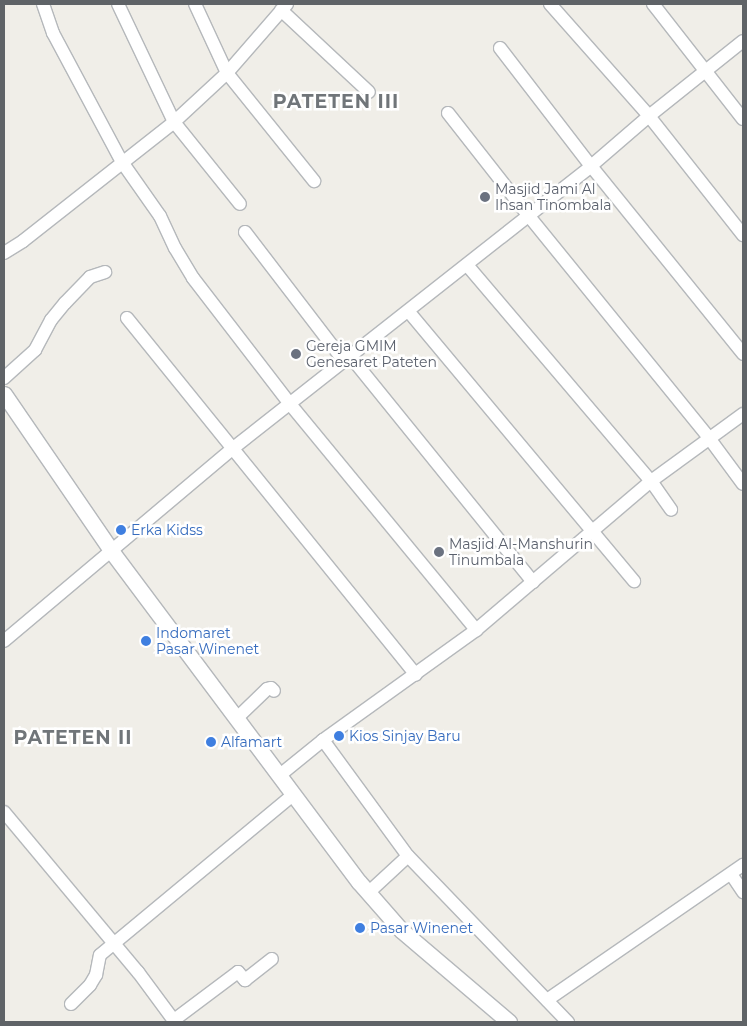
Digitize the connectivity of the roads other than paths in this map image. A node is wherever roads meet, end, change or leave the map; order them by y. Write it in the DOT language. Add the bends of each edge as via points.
graph roads {
  1 [pos="43,4"];
  2 [pos="118,4"];
  3 [pos="195,4"];
  4 [pos="550,4"];
  5 [pos="653,4"];
  6 [pos="285,6"];
  7 [pos="743,41"];
  8 [pos="500,48"];
  9 [pos="706,72"];
  10 [pos="227,73"];
  11 [pos="369,92"];
  12 [pos="448,113"];
  13 [pos="649,116"];
  14 [pos="743,119"];
  15 [pos="174,122"];
  16 [pos="122,162"];
  17 [pos="591,166"];
  18 [pos="314,181"];
  19 [pos="240,204"];
  20 [pos="528,215"];
  21 [pos="245,232"];
  22 [pos="743,235"];
  23 [pos="4,253"];
  24 [pos="467,265"];
  25 [pos="105,272"];
  26 [pos="408,312"];
  27 [pos="127,318"];
  28 [pos="743,354"];
  29 [pos="347,358"];
  30 [pos="4,378"];
  31 [pos="4,394"];
  32 [pos="290,404"];
  33 [pos="743,414"];
  34 [pos="709,438"];
  35 [pos="232,450"];
  36 [pos="651,481"];
  37 [pos="743,484"];
  38 [pos="671,510"];
  39 [pos="593,532"];
  40 [pos="112,552"];
  41 [pos="634,581"];
  42 [pos="533,582"];
  43 [pos="476,630"];
  44 [pos="4,641"];
  45 [pos="416,675"];
  46 [pos="274,691"];
  47 [pos="237,718"];
  48 [pos="323,740"];
  49 [pos="280,775"];
  50 [pos="294,794"];
  51 [pos="4,812"];
  52 [pos="8,826"];
  53 [pos="408,856"];
  54 [pos="743,865"];
  55 [pos="731,874"];
  56 [pos="743,892"];
  57 [pos="368,893"];
  58 [pos="115,944"];
  59 [pos="272,959"];
  60 [pos="547,1000"];
  61 [pos="71,1004"];
  62 [pos="175,1021"];
  63 [pos="509,1022"];
  64 [pos="568,1022"];
  1 -- 16 [label="street" via="53,33"];
  2 -- 15 [label="street"];
  3 -- 10 [label="street"];
  4 -- 13 [label="street"];
  5 -- 9 [label="street"];
  6 -- 10 [label="street"];
  6 -- 11 [label="street"];
  7 -- 9 [label="street"];
  8 -- 17 [label="street"];
  9 -- 13 [label="street"];
  9 -- 14 [label="street"];
  10 -- 15 [label="street"];
  10 -- 18 [label="street"];
  12 -- 20 [label="street"];
  13 -- 17 [label="street"];
  13 -- 22 [label="street"];
  15 -- 16 [label="street"];
  15 -- 19 [label="street"];
  16 -- 23 [label="street"];
  16 -- 32 [label="street" via="160,216 193,278"];
  17 -- 20 [label="street"];
  17 -- 28 [label="street"];
  20 -- 24 [label="street"];
  20 -- 34 [label="street"];
  21 -- 29 [label="street"];
  24 -- 26 [label="street"];
  24 -- 36 [label="street"];
  25 -- 30 [label="street" via="90,277 65,303 51,320 35,350"];
  26 -- 29 [label="street"];
  26 -- 39 [label="street"];
  27 -- 35 [label="street"];
  29 -- 32 [label="street"];
  29 -- 42 [label="street"];
  31 -- 40 [label="street"];
  32 -- 35 [label="street"];
  32 -- 43 [label="street"];
  33 -- 34 [label="street"];
  34 -- 36 [label="street"];
  34 -- 37 [label="street"];
  35 -- 40 [label="street"];
  35 -- 45 [label="street"];
  36 -- 38 [label="street"];
  36 -- 39 [label="street"];
  39 -- 41 [label="street"];
  39 -- 42 [label="street"];
  40 -- 44 [label="street"];
  40 -- 47 [label="street"];
  42 -- 43 [label="street"];
  43 -- 45 [label="street"];
  45 -- 48 [label="street"];
  46 -- 47 [label="street" via="267,689"];
  47 -- 49 [label="street"];
  48 -- 49 [label="street"];
  48 -- 53 [label="street"];
  49 -- 50 [label="street"];
  50 -- 57 [label="street"];
  50 -- 58 [label="street"];
  51 -- 52 [label="street"];
  52 -- 58 [label="street"];
  53 -- 57 [label="street"];
  53 -- 60 [label="street"];
  54 -- 55 [label="street"];
  55 -- 56 [label="street"];
  55 -- 60 [label="street"];
  57 -- 63 [label="street" via="401,930"];
  58 -- 61 [label="street" via="100,955 96,976"];
  58 -- 62 [label="street"];
  59 -- 62 [label="street" via="245,980 238,972"];
  60 -- 64 [label="street"];
}
